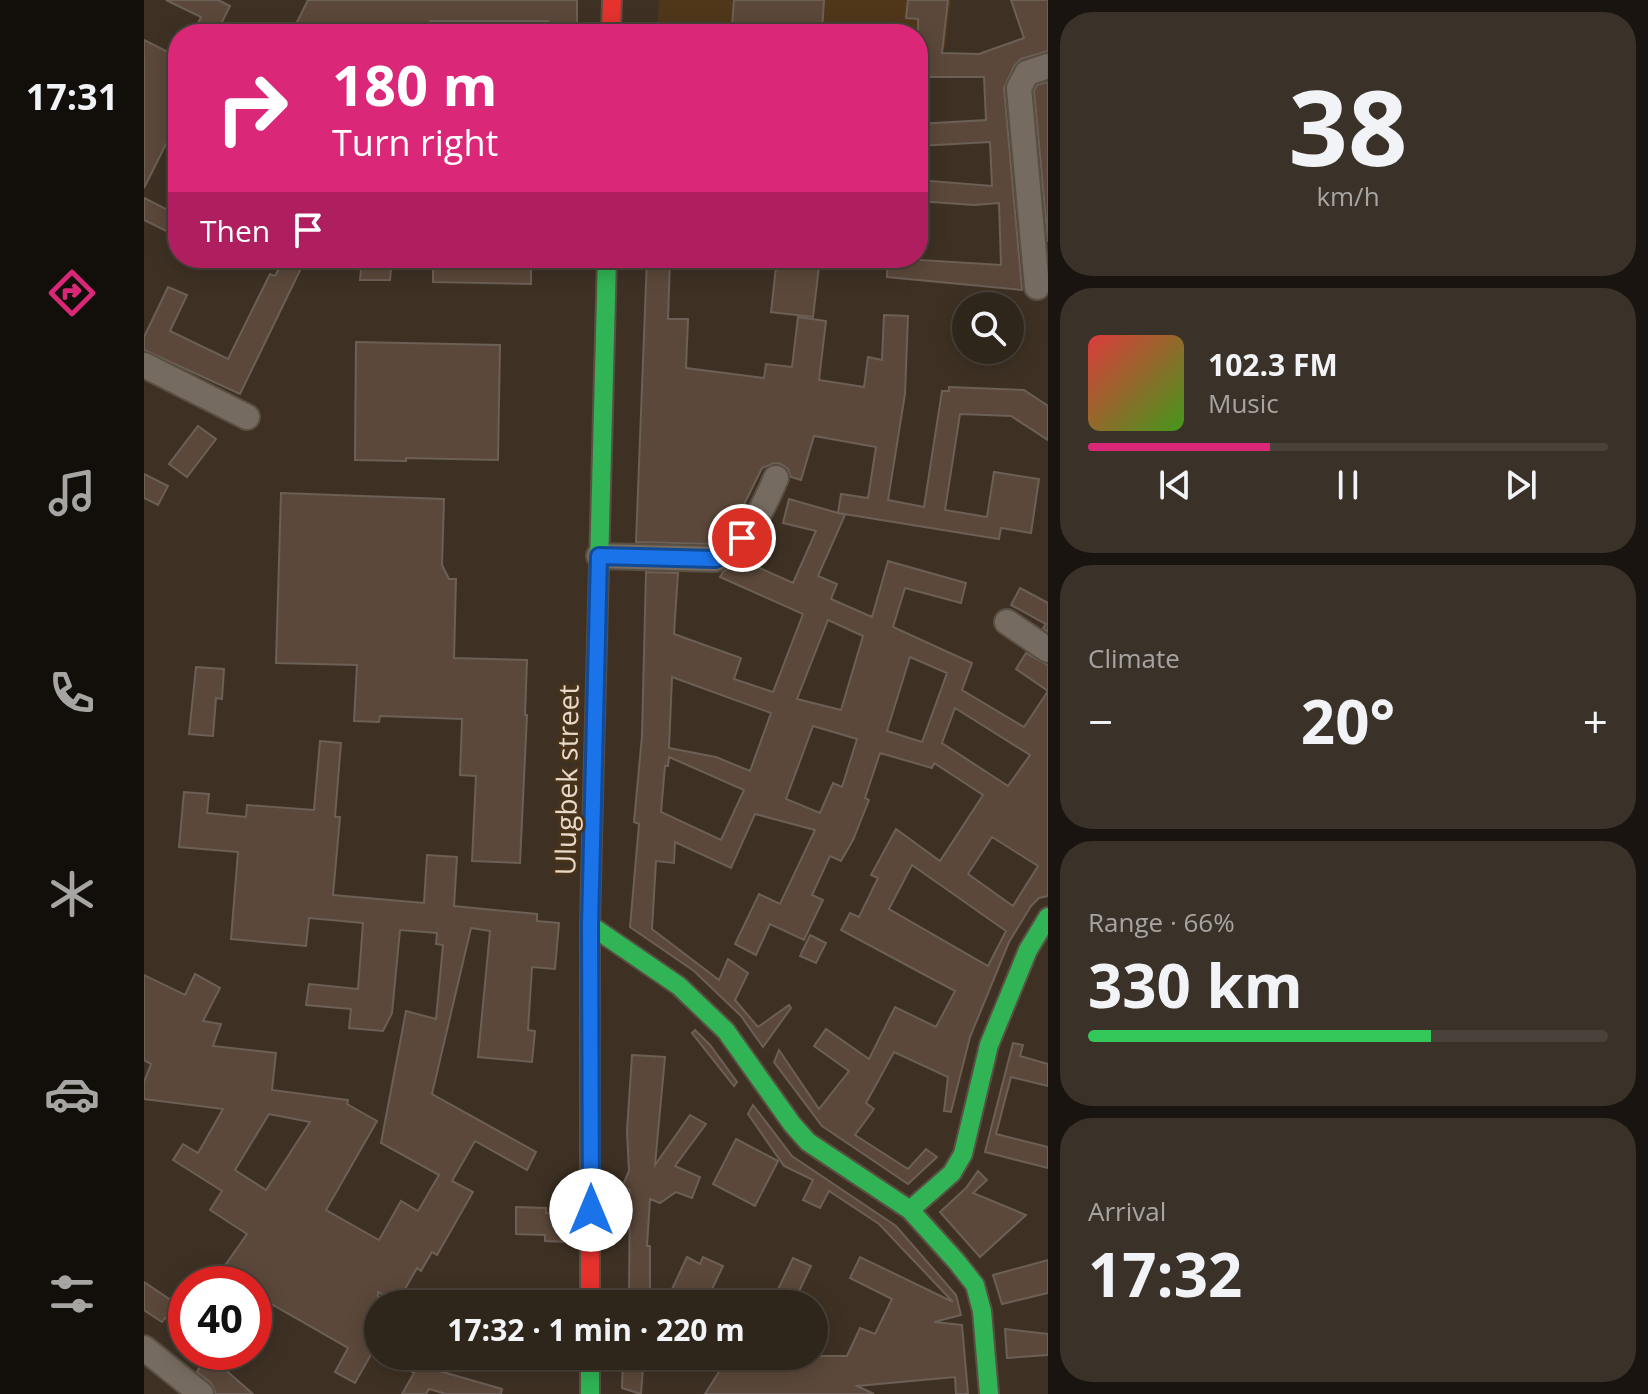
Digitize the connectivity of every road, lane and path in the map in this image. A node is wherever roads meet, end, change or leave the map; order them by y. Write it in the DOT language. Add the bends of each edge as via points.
graph roads {
  1 [pos="612,0"];
  2 [pos="611,24"];
  3 [pos="1048,66"];
  4 [pos="607,268"];
  5 [pos="1037,287"];
  6 [pos="144,365"];
  7 [pos="247,417"];
  8 [pos="776,478"];
  9 [pos="599,556"];
  10 [pos="1007,622"];
  11 [pos="1048,650"];
  12 [pos="1048,917"];
  13 [pos="590,925"];
  14 [pos="1038,951"];
  15 [pos="910,1210"];
  16 [pos="590,1290"];
  17 [pos="144,1348"];
  18 [pos="590,1370"];
  19 [pos="201,1394"];
  20 [pos="590,1394"];
  21 [pos="989,1394"];
  1 -- 2 [label="street"];
  3 -- 5 [label="street" via="1027,73 1019,88"];
  4 -- 9 [label="street, Ulugbek street"];
  6 -- 7 [label="street"];
  8 -- 9 [label="street" via="727,555"];
  9 -- 13 [label="street, Ulugbek street"];
  10 -- 11 [label="street"];
  12 -- 14 [label="street"];
  13 -- 15 [label="street" via="679,986 726,1031 808,1142"];
  13 -- 16 [label="street, Ulugbek street"];
  14 -- 15 [label="street" via="989,1045 963,1154 952,1173"];
  15 -- 21 [label="street" via="975,1285"];
  17 -- 19 [label="street"];
  18 -- 20 [label="street"];
}
